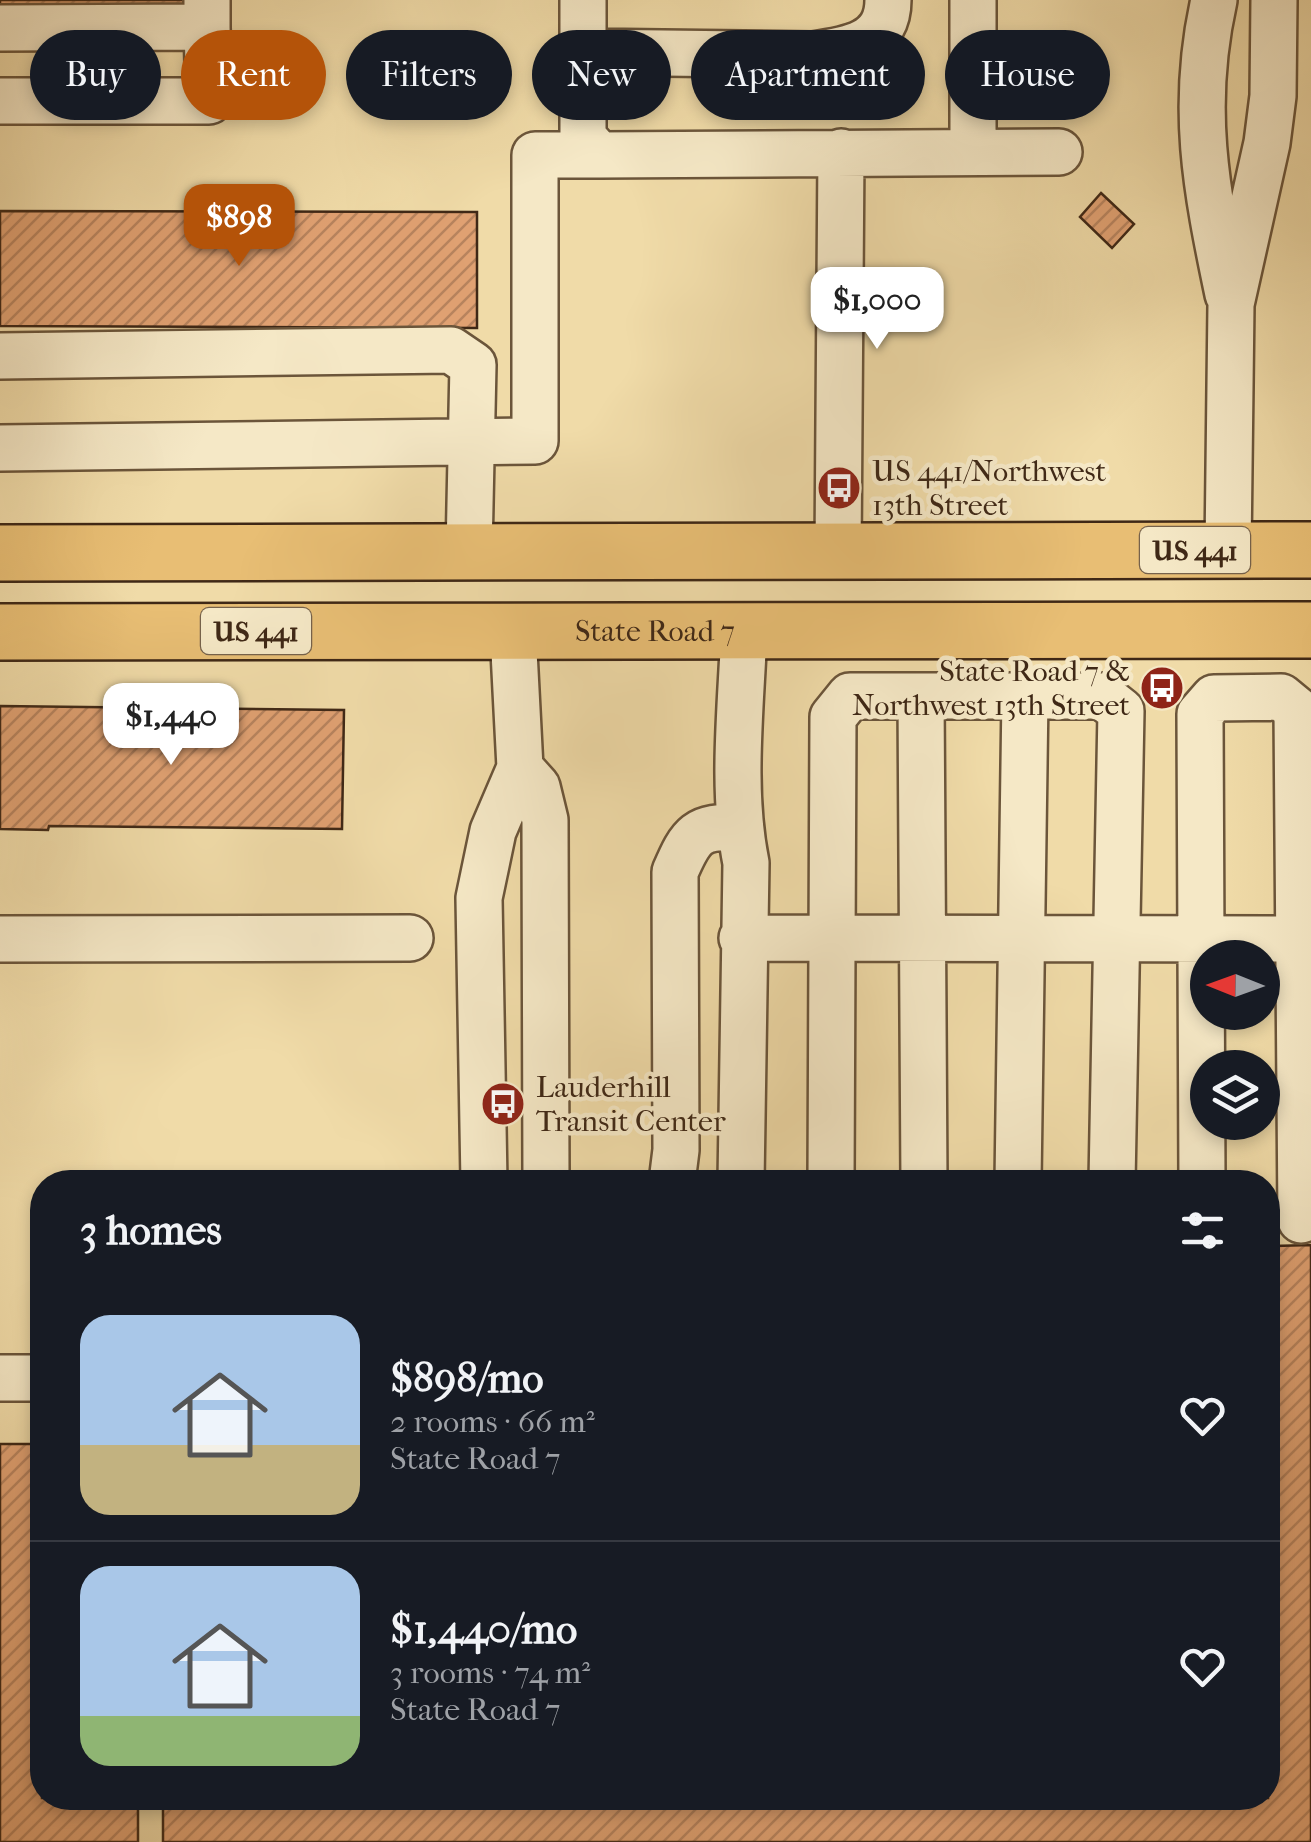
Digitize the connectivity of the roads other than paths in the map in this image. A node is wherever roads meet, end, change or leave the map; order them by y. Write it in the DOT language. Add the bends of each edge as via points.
graph roads {
  1 [pos="583,0"];
  2 [pos="888,0"];
  3 [pos="973,0"];
  4 [pos="1214,0"];
  5 [pos="1274,0"];
  6 [pos="207,14"];
  7 [pos="0,28"];
  8 [pos="583,30"];
  9 [pos="671,53"];
  10 [pos="0,101"];
  11 [pos="583,120"];
  12 [pos="841,152"];
  13 [pos="974,152"];
  14 [pos="1058,152"];
  15 [pos="599,155"];
  16 [pos="1230,304"];
  17 [pos="0,356"];
  18 [pos="474,443"];
  19 [pos="0,448"];
  20 [pos="1228,550"];
  21 [pos="1311,550"];
  22 [pos="469,551"];
  23 [pos="838,552"];
  24 [pos="0,553"];
  25 [pos="352,630"];
  26 [pos="758,630"];
  27 [pos="1311,630"];
  28 [pos="0,632"];
  29 [pos="513,632"];
  30 [pos="922,696"];
  31 [pos="1026,696"];
  32 [pos="520,768"];
  33 [pos="742,846"];
  34 [pos="410,938"];
  35 [pos="742,938"];
  36 [pos="831,938"];
  37 [pos="922,938"];
  38 [pos="0,939"];
  39 [pos="1024,939"];
  40 [pos="1120,939"];
  41 [pos="1202,939"];
  42 [pos="1305,940"];
  43 [pos="484,1170"];
  44 [pos="546,1170"];
  45 [pos="674,1170"];
  46 [pos="742,1170"];
  47 [pos="831,1170"];
  48 [pos="924,1170"];
  49 [pos="1018,1170"];
  50 [pos="1112,1170"];
  51 [pos="1202,1170"];
  52 [pos="1293,1220"];
  53 [pos="0,1378"];
  54 [pos="30,1378"];
  1 -- 8 [label="street"];
  2 -- 9 [label="street" via="888,19 870,40 849,50"];
  3 -- 13 [label="street"];
  4 -- 16 [label="street" via="1202,66 1200,146"];
  5 -- 16 [label="street" via="1267,143"];
  6 -- 7 [label="street"];
  6 -- 10 [label="street" via="209,101"];
  11 -- 15 [label="street" via="583,137"];
  12 -- 13 [label="street"];
  12 -- 15 [label="street"];
  12 -- 23 [label="street"];
  13 -- 14 [label="street"];
  15 -- 18 [label="street" via="536,155 535,441"];
  16 -- 20 [label="street"];
  17 -- 18 [label="street" via="451,350 473,365"];
  18 -- 19 [label="street"];
  18 -- 22 [label="street"];
  20 -- 21 [label="main road, US 441"];
  20 -- 23 [label="main road, US 441"];
  22 -- 23 [label="main road, US 441"];
  22 -- 24 [label="main road, US 441"];
  22 -- 25 [label="main road" via="433,594"];
  22 -- 29 [label="main road" via="492,572"];
  23 -- 26 [label="main road" via="768,581 753,597"];
  25 -- 28 [label="main road, State Road 7 / US 441"];
  25 -- 29 [label="main road, State Road 7 / US 441"];
  26 -- 27 [label="main road, State Road 7 / US 441"];
  26 -- 29 [label="main road, State Road 7 / US 441"];
  26 -- 33 [label="street"];
  29 -- 32 [label="street"];
  30 -- 31 [label="street"];
  30 -- 36 [label="street" via="850,696 833,716"];
  30 -- 37 [label="street"];
  31 -- 39 [label="street"];
  31 -- 40 [label="street" via="1102,696 1121,711"];
  32 -- 43 [label="street" via="493,831 480,898"];
  32 -- 44 [label="street" via="536,786 544,820"];
  33 -- 35 [label="street"];
  33 -- 45 [label="street" via="711,826 688,840 675,872"];
  34 -- 38 [label="street"];
  35 -- 36 [label="street"];
  35 -- 46 [label="street"];
  36 -- 37 [label="street"];
  36 -- 47 [label="street"];
  37 -- 39 [label="street"];
  37 -- 48 [label="street"];
  39 -- 40 [label="street"];
  39 -- 49 [label="street"];
  40 -- 41 [label="street"];
  40 -- 50 [label="street"];
  41 -- 42 [label="street"];
  41 -- 42 [label="street" via="1200,714 1214,698 1280,698 1297,710"];
  41 -- 51 [label="street"];
  42 -- 52 [label="street"];
  53 -- 54 [label="street"];
}
